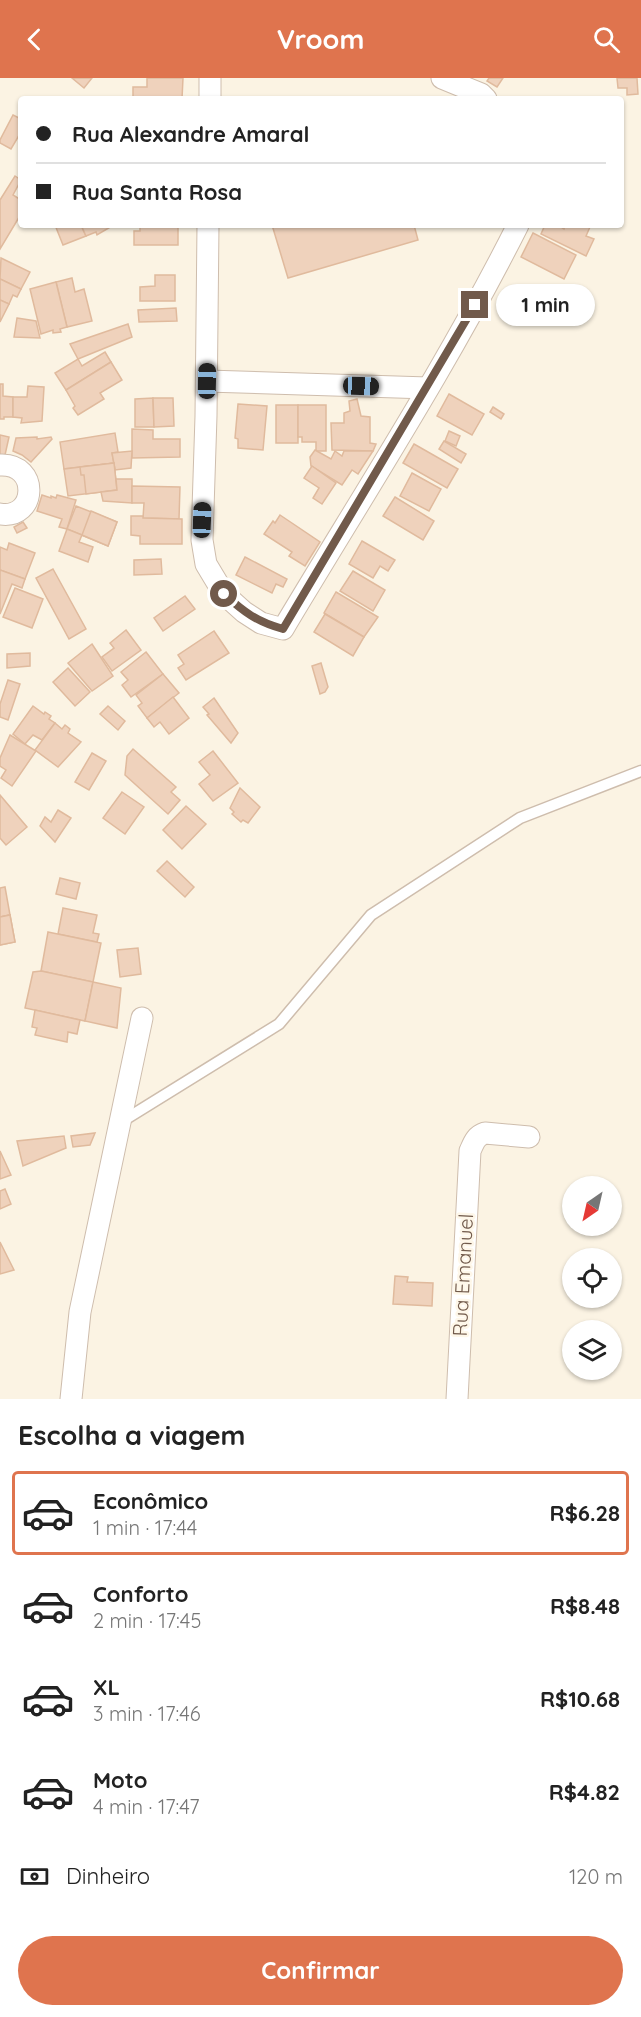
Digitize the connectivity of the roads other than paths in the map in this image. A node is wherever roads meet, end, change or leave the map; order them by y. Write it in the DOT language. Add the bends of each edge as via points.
graph roads {
  1 [pos="210,78"];
  2 [pos="442,78"];
  3 [pos="210,96"];
  4 [pos="483,96"];
  5 [pos="208,228"];
  6 [pos="517,228"];
  7 [pos="207,381"];
  8 [pos="428,388"];
  9 [pos="0,465"];
  10 [pos="0,514"];
  11 [pos="641,771"];
  12 [pos="142,1018"];
  13 [pos="121,1122"];
  14 [pos="529,1137"];
  15 [pos="71,1399"];
  16 [pos="457,1399"];
  1 -- 3 [label="street"];
  2 -- 4 [label="street"];
  5 -- 7 [label="street"];
  6 -- 8 [label="street"];
  7 -- 8 [label="street"];
  7 -- 8 [label="street" via="202,540 206,564 224,594 244,612 261,623 283,629"];
  9 -- 10 [label="street" via="22,472 30,487 20,510"];
  11 -- 13 [label="lane" via="520,818 370,915 279,1024"];
  12 -- 13 [label="street"];
  13 -- 15 [label="street" via="80,1312"];
  14 -- 16 [label="street, Rua Emanuel" via="485,1133 479,1135 470,1151"];
}
